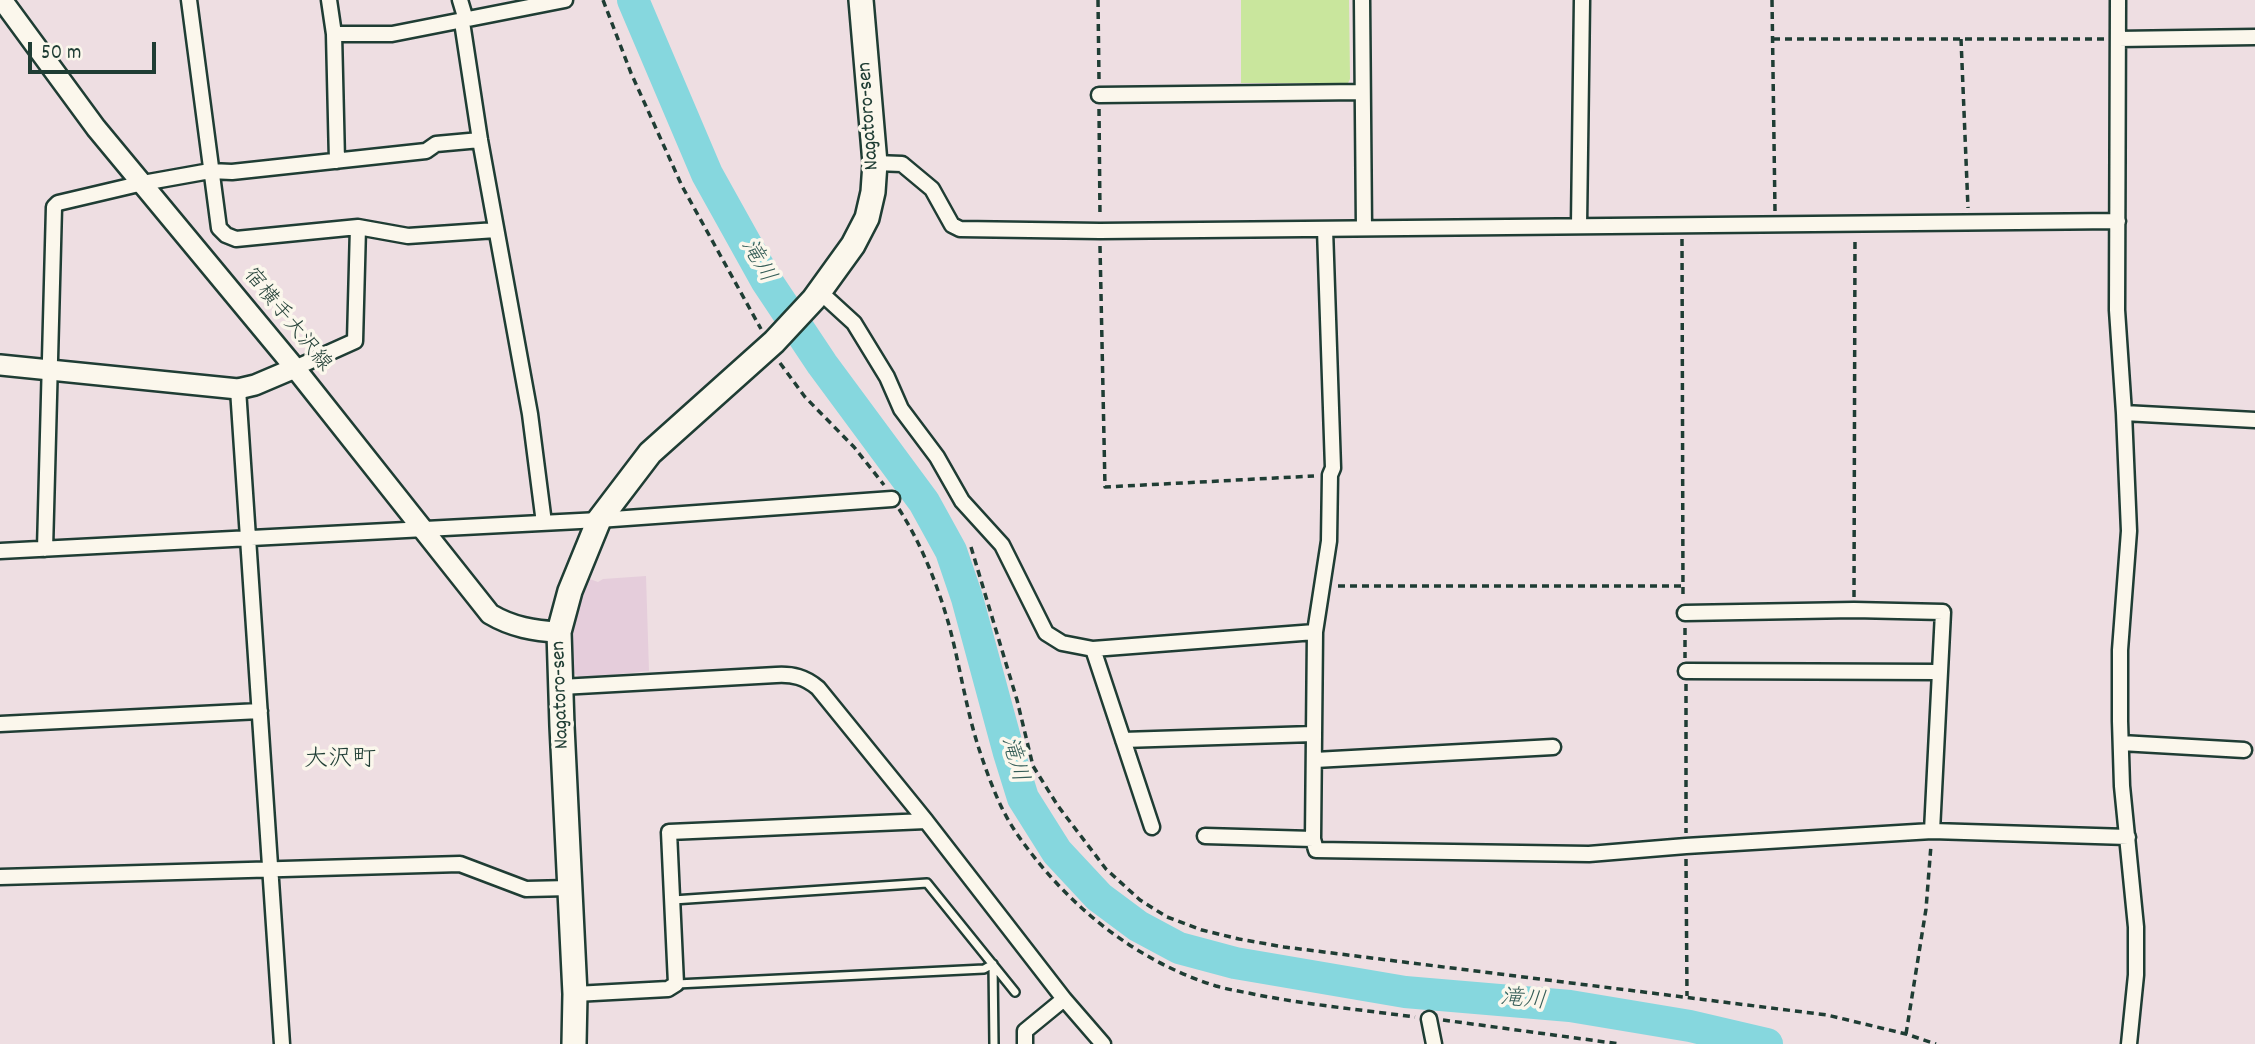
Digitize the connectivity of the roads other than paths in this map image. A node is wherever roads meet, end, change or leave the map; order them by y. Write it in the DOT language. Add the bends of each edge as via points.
graph roads {
  1 [pos="2,0"];
  2 [pos="189,0"];
  3 [pos="329,0"];
  4 [pos="460,0"];
  5 [pos="565,0"];
  6 [pos="862,0"];
  7 [pos="1362,0"];
  8 [pos="1582,0"];
  9 [pos="2118,0"];
  10 [pos="464,21"];
  11 [pos="334,34"];
  12 [pos="2255,37"];
  13 [pos="2118,39"];
  14 [pos="1362,92"];
  15 [pos="1099,95"];
  16 [pos="480,140"];
  17 [pos="337,161"];
  18 [pos="875,163"];
  19 [pos="210,171"];
  20 [pos="142,183"];
  21 [pos="2118,221"];
  22 [pos="1578,225"];
  23 [pos="358,227"];
  24 [pos="1364,228"];
  25 [pos="1325,229"];
  26 [pos="496,230"];
  27 [pos="817,295"];
  28 [pos="0,365"];
  29 [pos="295,368"];
  30 [pos="50,369"];
  31 [pos="238,388"];
  32 [pos="2124,413"];
  33 [pos="2255,420"];
  34 [pos="892,499"];
  35 [pos="599,520"];
  36 [pos="544,523"];
  37 [pos="422,530"];
  38 [pos="249,539"];
  39 [pos="45,549"];
  40 [pos="0,551"];
  41 [pos="1685,613"];
  42 [pos="559,632"];
  43 [pos="1315,632"];
  44 [pos="1093,649"];
  45 [pos="1686,671"];
  46 [pos="1940,672"];
  47 [pos="561,687"];
  48 [pos="260,710"];
  49 [pos="0,724"];
  50 [pos="1312,734"];
  51 [pos="1123,740"];
  52 [pos="2121,743"];
  53 [pos="1553,747"];
  54 [pos="2244,750"];
  55 [pos="1315,760"];
  56 [pos="926,821"];
  57 [pos="1152,827"];
  58 [pos="1932,831"];
  59 [pos="1205,835"];
  60 [pos="2128,837"];
  61 [pos="1313,839"];
  62 [pos="270,868"];
  63 [pos="0,877"];
  64 [pos="570,888"];
  65 [pos="672,900"];
  66 [pos="993,964"];
  67 [pos="676,984"];
  68 [pos="1015,992"];
  69 [pos="575,994"];
  70 [pos="1063,999"];
  71 [pos="1429,1018"];
  72 [pos="282,1044"];
  73 [pos="574,1044"];
  74 [pos="994,1044"];
  75 [pos="1025,1044"];
  76 [pos="1103,1044"];
  77 [pos="1434,1044"];
  78 [pos="2129,1044"];
  1 -- 20 [label="street, 宿横手大沢線"];
  2 -- 19 [label="street"];
  3 -- 11 [label="street"];
  4 -- 10 [label="street"];
  5 -- 10 [label="street"];
  6 -- 18 [label="main road, Nagatoro-sen"];
  7 -- 14 [label="street"];
  8 -- 22 [label="street"];
  9 -- 13 [label="street"];
  10 -- 11 [label="street" via="392,34"];
  10 -- 16 [label="street"];
  11 -- 17 [label="street"];
  12 -- 13 [label="street"];
  13 -- 21 [label="street"];
  14 -- 15 [label="street"];
  14 -- 24 [label="street"];
  16 -- 17 [label="street"];
  16 -- 26 [label="street"];
  17 -- 19 [label="street"];
  18 -- 25 [label="street" via="902,164 932,189 952,225 960,229"];
  18 -- 27 [label="main road, Nagatoro-sen" via="867,218"];
  19 -- 20 [label="street"];
  19 -- 23 [label="street" via="219,228 236,239"];
  20 -- 29 [label="street, 宿横手大沢線"];
  20 -- 30 [label="street" via="54,207"];
  21 -- 22 [label="street"];
  21 -- 32 [label="street" via="2117,310"];
  22 -- 24 [label="street"];
  23 -- 26 [label="street" via="408,236"];
  23 -- 29 [label="street" via="355,341"];
  24 -- 25 [label="street"];
  25 -- 43 [label="street" via="1333,468 1329,541"];
  26 -- 36 [label="street" via="530,414"];
  27 -- 35 [label="main road, Nagatoro-sen" via="772,343 650,453"];
  27 -- 44 [label="street" via="854,323 901,409 962,501 1002,545 1046,632 1062,643"];
  28 -- 30 [label="street"];
  29 -- 31 [label="street"];
  29 -- 37 [label="street, 宿横手大沢線"];
  30 -- 31 [label="street"];
  30 -- 39 [label="street"];
  31 -- 38 [label="street"];
  32 -- 33 [label="street"];
  32 -- 52 [label="street" via="2129,531 2120,650"];
  34 -- 35 [label="street"];
  35 -- 36 [label="street"];
  35 -- 42 [label="main road, Nagatoro-sen"];
  36 -- 37 [label="street"];
  37 -- 38 [label="street"];
  37 -- 42 [label="street, 宿横手大沢線" via="490,614 519,627"];
  38 -- 39 [label="street"];
  38 -- 48 [label="street"];
  39 -- 40 [label="street"];
  41 -- 46 [label="street" via="1944,612"];
  42 -- 47 [label="main road, Nagatoro-sen"];
  43 -- 44 [label="street"];
  43 -- 50 [label="street"];
  44 -- 51 [label="street"];
  45 -- 46 [label="street"];
  46 -- 58 [label="street"];
  47 -- 56 [label="street" via="793,674 818,688"];
  47 -- 64 [label="main road, Nagatoro-sen"];
  48 -- 49 [label="street"];
  48 -- 62 [label="street"];
  50 -- 51 [label="street"];
  50 -- 55 [label="street"];
  51 -- 57 [label="street"];
  52 -- 54 [label="street"];
  52 -- 60 [label="street"];
  53 -- 55 [label="street"];
  55 -- 61 [label="street"];
  56 -- 65 [label="street" via="669,832"];
  56 -- 70 [label="street"];
  58 -- 60 [label="street"];
  58 -- 61 [label="street" via="1589,854 1316,850"];
  59 -- 61 [label="street"];
  60 -- 78 [label="street" via="2136,927"];
  62 -- 63 [label="street"];
  62 -- 64 [label="street" via="460,864 526,890"];
  62 -- 72 [label="street"];
  64 -- 69 [label="main road, Nagatoro-sen"];
  65 -- 66 [label="lane" via="927,883"];
  65 -- 67 [label="street"];
  66 -- 67 [label="lane" via="984,969"];
  66 -- 68 [label="lane"];
  66 -- 74 [label="lane"];
  67 -- 69 [label="street" via="668,989"];
  69 -- 73 [label="main road, Nagatoro-sen"];
  70 -- 75 [label="street" via="1025,1031"];
  70 -- 76 [label="street"];
  71 -- 77 [label="street"];
}
